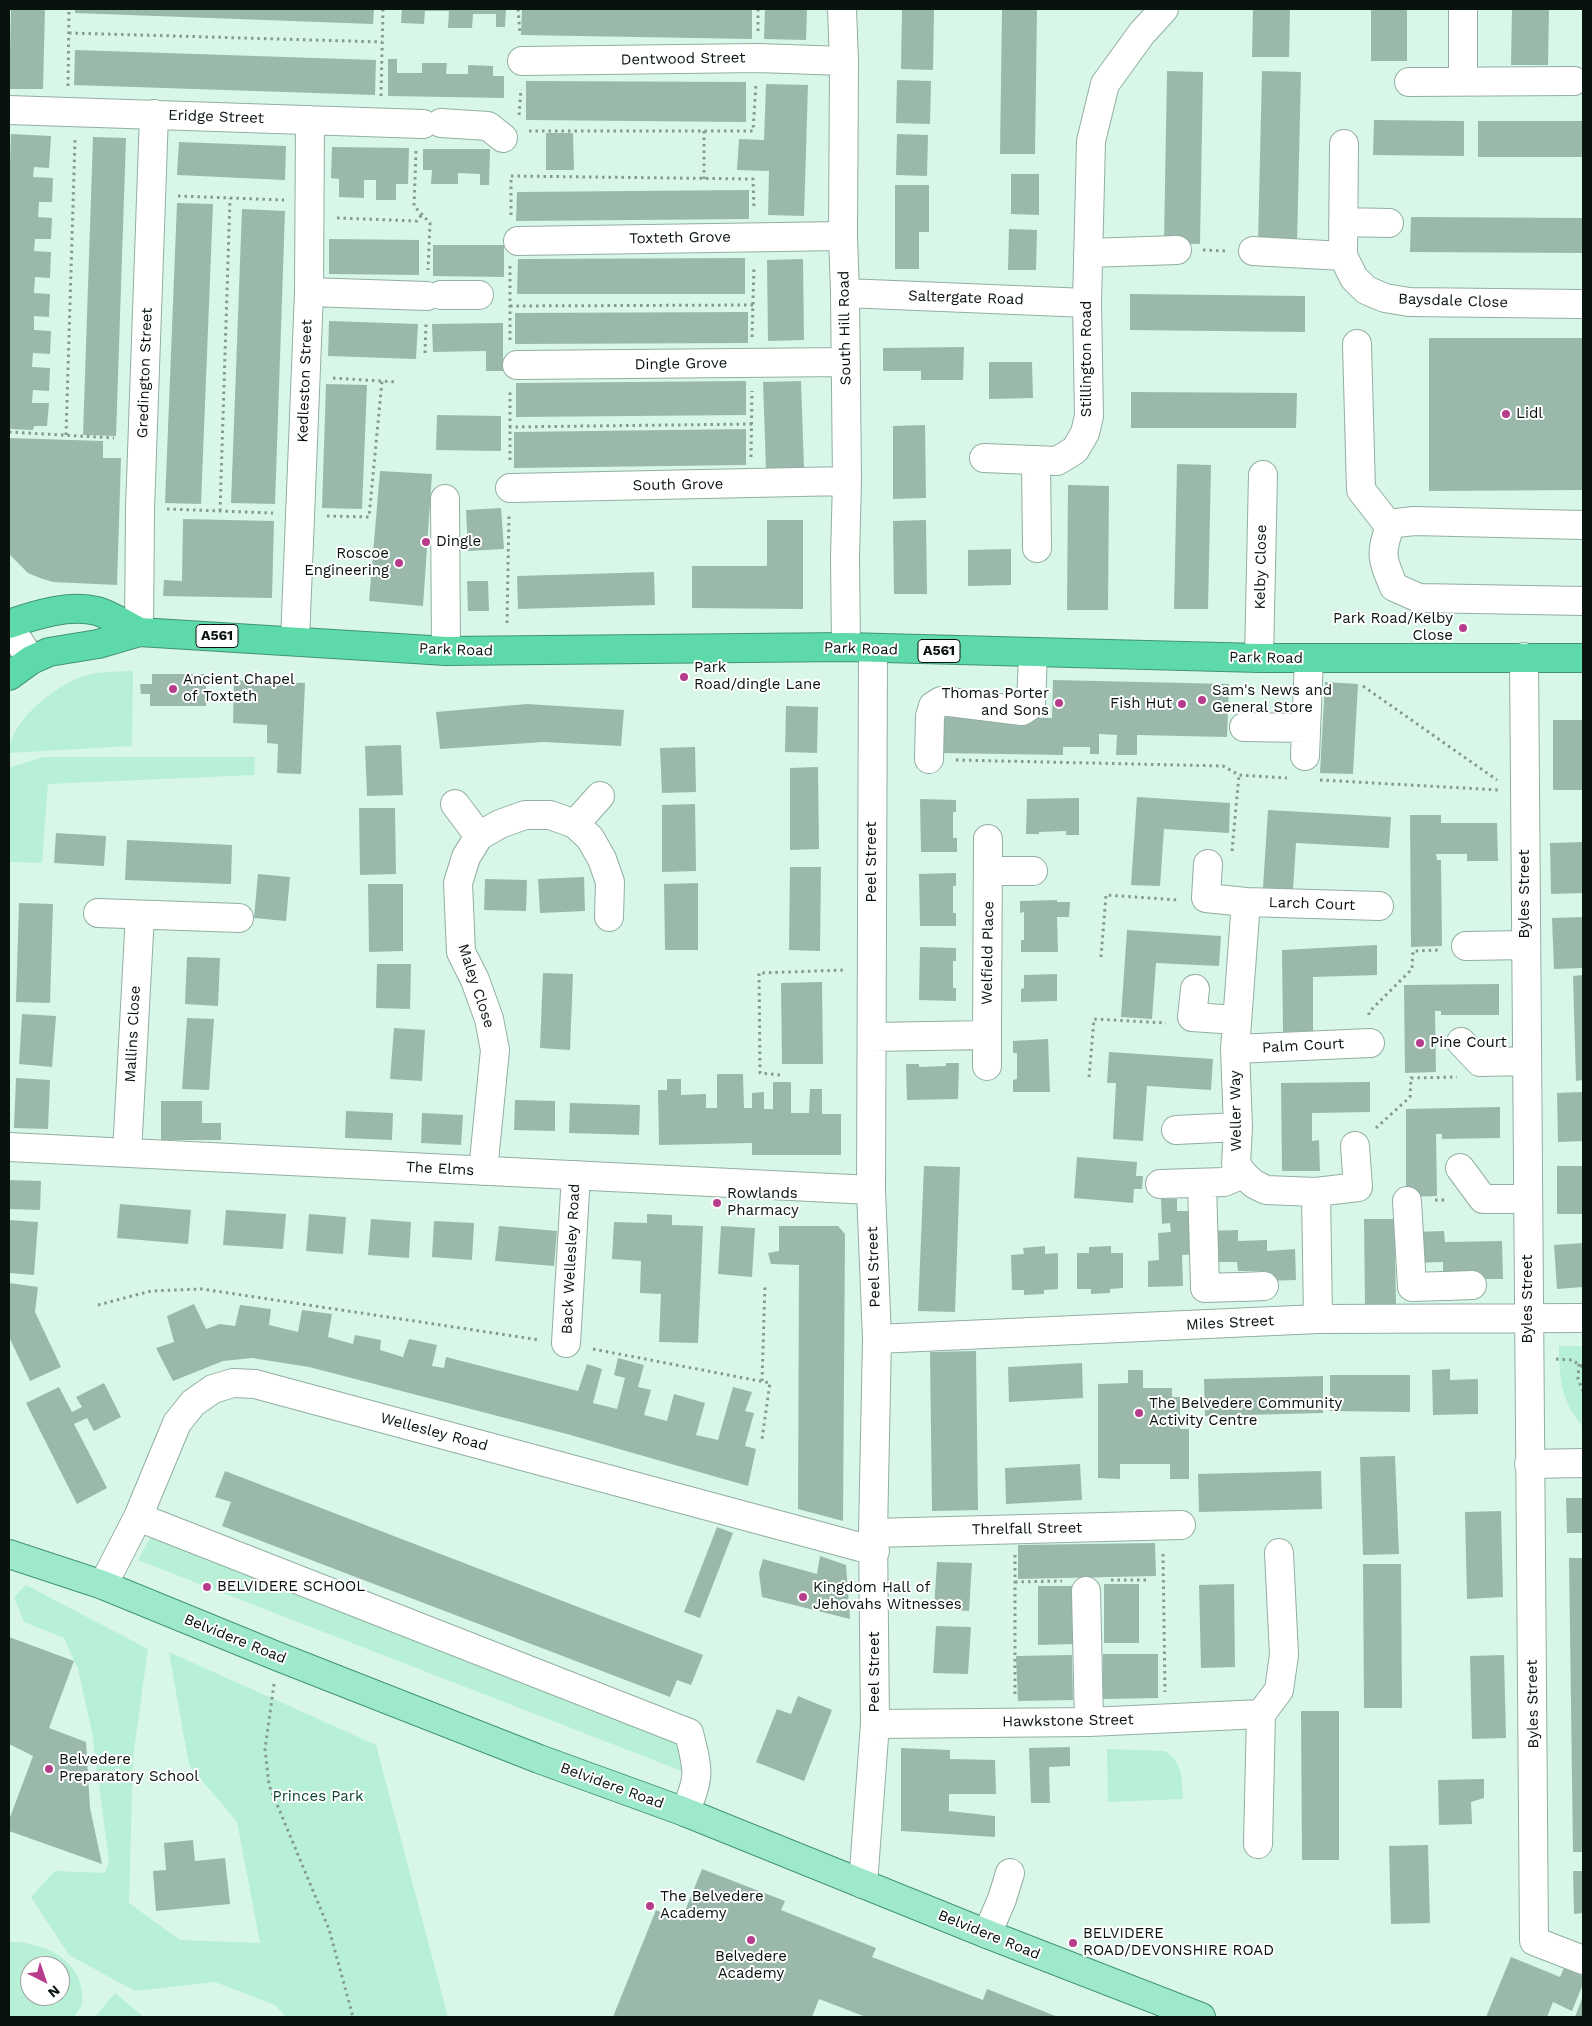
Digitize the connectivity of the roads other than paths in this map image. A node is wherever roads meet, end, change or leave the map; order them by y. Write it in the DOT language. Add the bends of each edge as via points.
graph roads {
  1 [pos="842,9"];
  2 [pos="1164,9"];
  3 [pos="1464,9"];
  4 [pos="522,61"];
  5 [pos="844,61"];
  6 [pos="1463,81"];
  7 [pos="1574,81"];
  8 [pos="1409,82"];
  9 [pos="9,110"];
  10 [pos="154,114"];
  11 [pos="310,120"];
  12 [pos="509,129"];
  13 [pos="1344,144"];
  14 [pos="1343,222"];
  15 [pos="1389,223"];
  16 [pos="843,236"];
  17 [pos="513,241"];
  18 [pos="1178,250"];
  19 [pos="1253,251"];
  20 [pos="1088,253"];
  21 [pos="1343,256"];
  22 [pos="309,292"];
  23 [pos="845,292"];
  24 [pos="479,295"];
  25 [pos="1087,303"];
  26 [pos="1583,304"];
  27 [pos="1357,344"];
  28 [pos="846,362"];
  29 [pos="512,366"];
  30 [pos="984,458"];
  31 [pos="1036,460"];
  32 [pos="1263,475"];
  33 [pos="847,481"];
  34 [pos="510,488"];
  35 [pos="445,499"];
  36 [pos="1583,525"];
  37 [pos="1390,527"];
  38 [pos="1037,548"];
  39 [pos="1583,601"];
  40 [pos="9,625"];
  41 [pos="139,632"];
  42 [pos="295,641"];
  43 [pos="859,648"];
  44 [pos="446,650"];
  45 [pos="1033,653"];
  46 [pos="1524,657"];
  47 [pos="1259,658"];
  48 [pos="1310,658"];
  49 [pos="1583,658"];
  50 [pos="31,660"];
  51 [pos="9,676"];
  52 [pos="1244,727"];
  53 [pos="1305,728"];
  54 [pos="929,759"];
  55 [pos="1305,771"];
  56 [pos="600,796"];
  57 [pos="455,804"];
  58 [pos="575,824"];
  59 [pos="480,836"];
  60 [pos="988,839"];
  61 [pos="1208,864"];
  62 [pos="989,871"];
  63 [pos="1033,871"];
  64 [pos="1246,902"];
  65 [pos="1379,906"];
  66 [pos="98,913"];
  67 [pos="140,915"];
  68 [pos="609,917"];
  69 [pos="239,918"];
  70 [pos="1526,945"];
  71 [pos="1466,946"];
  72 [pos="1195,989"];
  73 [pos="1237,1020"];
  74 [pos="987,1035"];
  75 [pos="872,1037"];
  76 [pos="1461,1042"];
  77 [pos="1370,1043"];
  78 [pos="1235,1050"];
  79 [pos="1526,1061"];
  80 [pos="987,1066"];
  81 [pos="1238,1127"];
  82 [pos="1176,1130"];
  83 [pos="1355,1146"];
  84 [pos="9,1147"];
  85 [pos="127,1153"];
  86 [pos="1460,1168"];
  87 [pos="482,1171"];
  88 [pos="1243,1174"];
  89 [pos="576,1175"];
  90 [pos="1202,1183"];
  91 [pos="1160,1184"];
  92 [pos="871,1190"];
  93 [pos="1316,1192"];
  94 [pos="1527,1199"];
  95 [pos="1407,1201"];
  96 [pos="1464,1285"];
  97 [pos="1259,1286"];
  98 [pos="1583,1318"];
  99 [pos="1318,1319"];
  100 [pos="1528,1319"];
  101 [pos="877,1339"];
  102 [pos="566,1343"];
  103 [pos="1583,1463"];
  104 [pos="1529,1464"];
  105 [pos="138,1517"];
  106 [pos="1172,1525"];
  107 [pos="874,1542"];
  108 [pos="13,1550"];
  109 [pos="1279,1553"];
  110 [pos="103,1585"];
  111 [pos="1086,1591"];
  112 [pos="1260,1714"];
  113 [pos="1089,1722"];
  114 [pos="875,1724"];
  115 [pos="686,1812"];
  116 [pos="1258,1844"];
  117 [pos="1010,1873"];
  118 [pos="864,1884"];
  119 [pos="986,1934"];
  120 [pos="1583,1960"];
  121 [pos="1201,2017"];
  1 -- 5 [label="street, South Hill Road"];
  2 -- 20 [label="street, Stillington Road" via="1105,84 1091,141"];
  3 -- 6 [label="street"];
  4 -- 5 [label="street, Dentwood Street" via="758,58"];
  5 -- 16 [label="street, South Hill Road"];
  6 -- 7 [label="street"];
  6 -- 8 [label="street"];
  9 -- 10 [label="street, Eridge Street"];
  10 -- 11 [label="street, Eridge Street"];
  10 -- 41 [label="street, Gredington Street" via="142,441"];
  11 -- 12 [label="street, Eridge Street"];
  11 -- 22 [label="street, Kedleston Street"];
  13 -- 14 [label="street, Baysdale Close"];
  14 -- 15 [label="street"];
  14 -- 21 [label="street, Baysdale Close"];
  16 -- 17 [label="street, Toxteth Grove"];
  16 -- 23 [label="street, South Hill Road"];
  18 -- 20 [label="street"];
  19 -- 21 [label="street"];
  20 -- 25 [label="street, Stillington Road"];
  21 -- 26 [label="street, Baysdale Close" via="1354,278 1366,290 1385,298 1409,302"];
  22 -- 24 [label="street"];
  22 -- 42 [label="street, Kedleston Street"];
  23 -- 25 [label="street, Saltergate Road"];
  23 -- 28 [label="street, South Hill Road"];
  25 -- 31 [label="street, Stillington Road" via="1089,416 1085,434 1074,450 1057,461"];
  27 -- 37 [label="street" via="1361,490"];
  28 -- 29 [label="street, Dingle Grove"];
  28 -- 33 [label="street, South Hill Road"];
  30 -- 31 [label="street, Stillington Road"];
  31 -- 38 [label="street"];
  32 -- 47 [label="street, Kelby Close"];
  33 -- 34 [label="street, South Grove"];
  33 -- 43 [label="street, South Hill Road" via="844,557"];
  35 -- 44 [label="street"];
  36 -- 37 [label="street" via="1414,521"];
  37 -- 39 [label="street" via="1384,542 1383,561 1394,587 1419,598"];
  40 -- 41 [label="highway, Park Road / A561" via="61,610 97,611"];
  40 -- 50 [label="street"];
  41 -- 42 [label="highway, Park Road / A561"];
  41 -- 50 [label="highway, Park Road / A561" via="98,644 49,652"];
  42 -- 44 [label="highway, Park Road / A561"];
  43 -- 44 [label="highway, Park Road / A561"];
  43 -- 45 [label="highway, Park Road / A561"];
  43 -- 75 [label="street, Peel Street"];
  45 -- 47 [label="highway, Park Road / A561"];
  45 -- 54 [label="street" via="1031,705 1022,711 941,701 933,706 930,716"];
  46 -- 48 [label="highway, Park Road / A561"];
  46 -- 49 [label="highway, Park Road / A561"];
  46 -- 70 [label="street, Byles Street"];
  47 -- 48 [label="highway, Park Road / A561"];
  48 -- 53 [label="street"];
  50 -- 51 [label="highway, Park Road / A561"];
  52 -- 53 [label="street"];
  53 -- 55 [label="street"];
  56 -- 58 [label="street"];
  57 -- 59 [label="street"];
  58 -- 59 [label="street, Maley Close" via="550,815 525,815"];
  58 -- 68 [label="street, Maley Close" via="590,838 602,859 610,882"];
  59 -- 87 [label="street, Maley Close" via="466,857 458,883 458,916 461,952 489,1019 495,1050"];
  60 -- 62 [label="street, Welfield Place"];
  61 -- 64 [label="street, Larch Court" via="1206,898"];
  62 -- 63 [label="street"];
  62 -- 74 [label="street, Welfield Place"];
  64 -- 65 [label="street, Larch Court"];
  64 -- 73 [label="street, Weller Way"];
  66 -- 67 [label="street"];
  67 -- 69 [label="street"];
  67 -- 85 [label="street, Mallins Close"];
  70 -- 71 [label="street"];
  70 -- 79 [label="street, Byles Street"];
  72 -- 73 [label="street" via="1192,1017"];
  73 -- 78 [label="street, Weller Way"];
  74 -- 75 [label="street"];
  74 -- 80 [label="street, Welfield Place"];
  75 -- 92 [label="street, Peel Street"];
  76 -- 79 [label="street" via="1480,1062"];
  77 -- 78 [label="street, Palm Court"];
  78 -- 81 [label="street, Weller Way"];
  79 -- 94 [label="street, Byles Street"];
  81 -- 82 [label="street"];
  81 -- 88 [label="street, Weller Way" via="1236,1164"];
  83 -- 93 [label="street" via="1358,1187"];
  84 -- 85 [label="street, The Elms"];
  85 -- 87 [label="street, The Elms"];
  86 -- 94 [label="street" via="1483,1199"];
  87 -- 89 [label="street, The Elms"];
  88 -- 90 [label="street" via="1224,1182"];
  88 -- 93 [label="street" via="1266,1190"];
  89 -- 92 [label="street, The Elms"];
  89 -- 102 [label="street, Back Wellesley Road"];
  90 -- 91 [label="street"];
  90 -- 97 [label="street" via="1205,1288"];
  92 -- 101 [label="street, Peel Street"];
  93 -- 99 [label="street"];
  94 -- 100 [label="street, Byles Street"];
  95 -- 96 [label="street" via="1412,1287"];
  98 -- 100 [label="street, Miles Street"];
  99 -- 100 [label="street, Miles Street"];
  99 -- 101 [label="street, Miles Street"];
  100 -- 104 [label="street, Byles Street"];
  101 -- 107 [label="street, Peel Street"];
  103 -- 104 [label="street"];
  104 -- 120 [label="street, Byles Street" via="1534,1941"];
  105 -- 107 [label="street, Wellesley Road" via="177,1423 193,1403 213,1389 233,1383 254,1384"];
  105 -- 110 [label="street, Wellesley Road"];
  105 -- 115 [label="street" via="689,1733 698,1769"];
  106 -- 107 [label="street, Threlfall Street" via="1015,1529"];
  107 -- 114 [label="street, Peel Street"];
  108 -- 110 [label="main road, Belvidere Road"];
  109 -- 112 [label="street" via="1284,1654 1279,1690"];
  110 -- 115 [label="main road, Belvidere Road" via="512,1748"];
  111 -- 113 [label="street"];
  112 -- 113 [label="street, Hawkstone Street"];
  112 -- 116 [label="street"];
  113 -- 114 [label="street, Hawkstone Street"];
  114 -- 118 [label="street, Peel Street"];
  115 -- 118 [label="main road, Belvidere Road"];
  117 -- 119 [label="street"];
  118 -- 119 [label="main road, Belvidere Road"];
  119 -- 121 [label="main road, Belvidere Road"];
}
